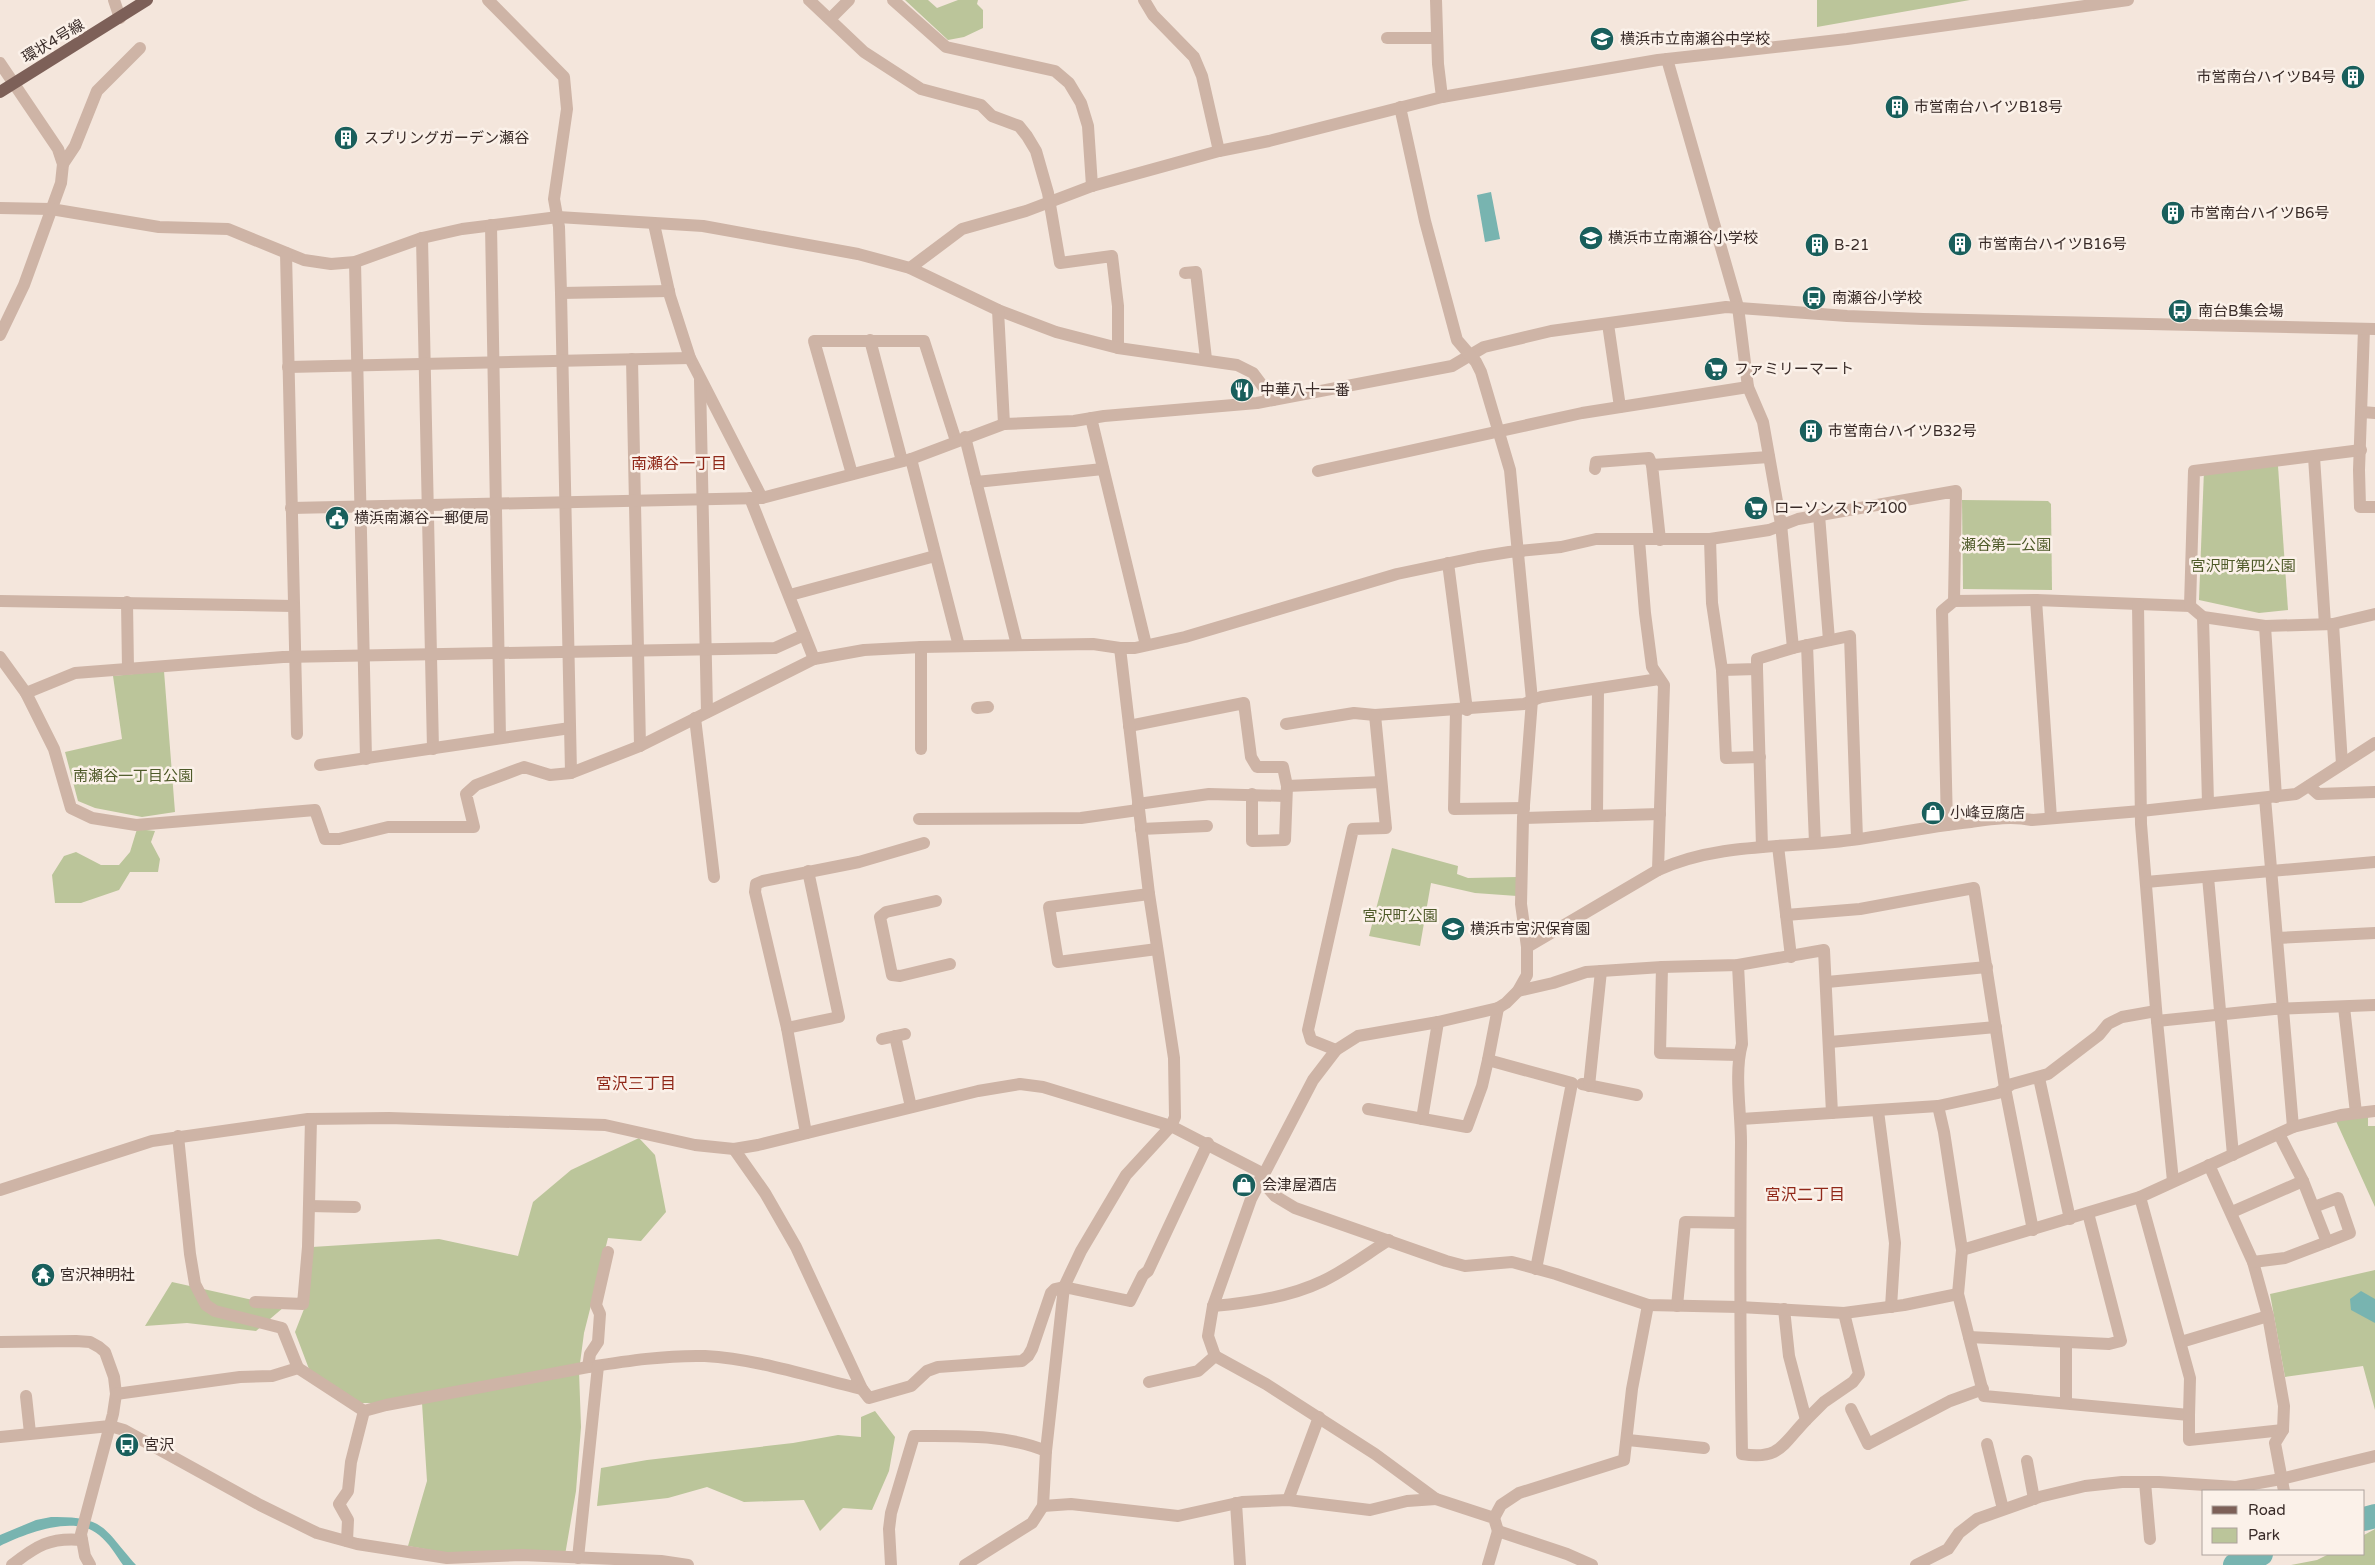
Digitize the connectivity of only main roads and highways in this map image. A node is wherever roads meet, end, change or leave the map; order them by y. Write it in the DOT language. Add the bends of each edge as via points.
graph roads {
  1 [pos="147,0"];
  2 [pos="0,92"];
  1 -- 2 [label="main road, 環状4号線"];
}
